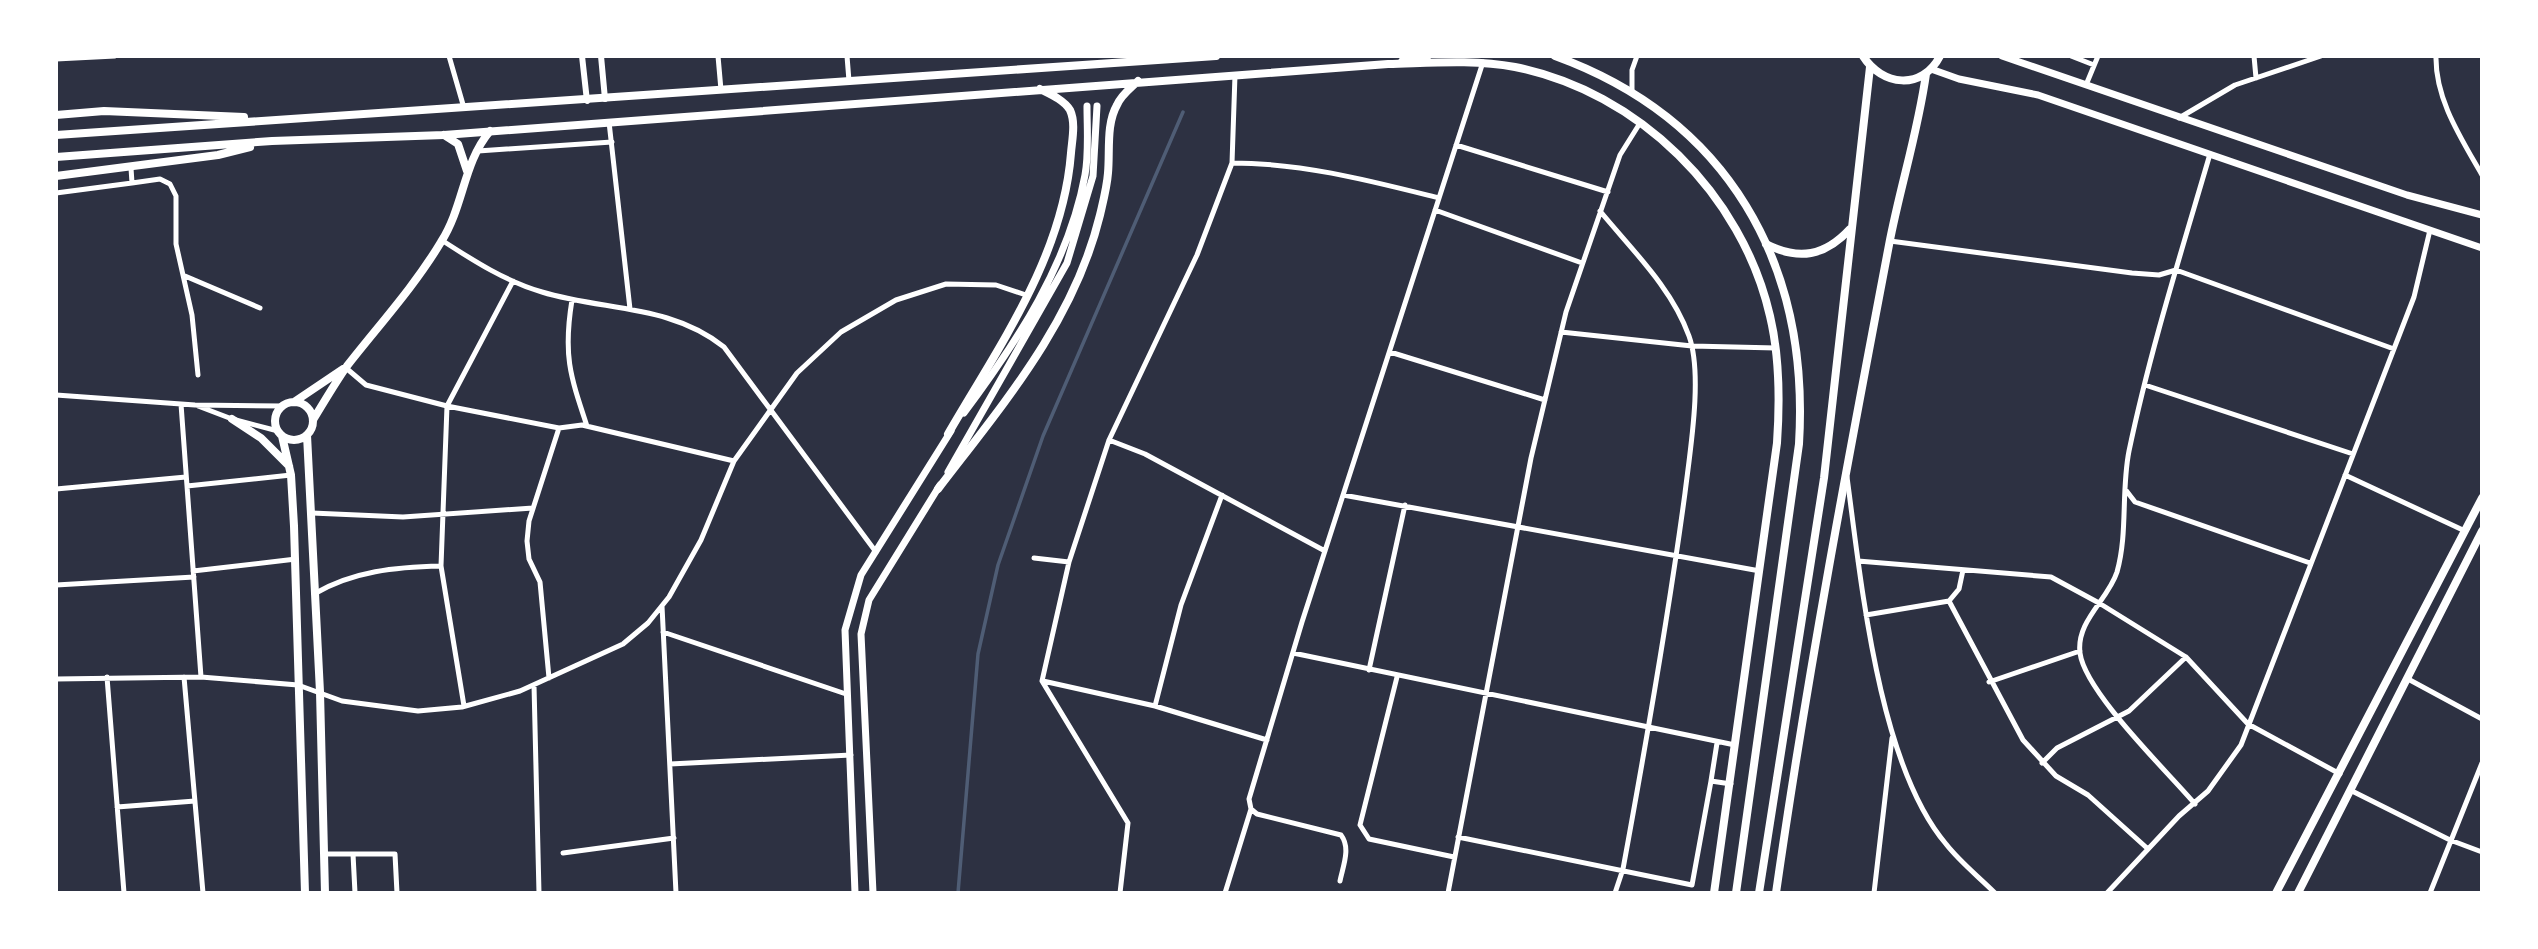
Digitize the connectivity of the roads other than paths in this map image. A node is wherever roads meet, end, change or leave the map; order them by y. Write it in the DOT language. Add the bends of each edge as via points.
graph roads {
  1 [pos="115,56"];
  2 [pos="449,56"];
  3 [pos="582,56"];
  4 [pos="601,56"];
  5 [pos="718,56"];
  6 [pos="847,56"];
  7 [pos="1068,56"];
  8 [pos="1125,56"];
  9 [pos="1216,56"];
  10 [pos="1428,56"];
  11 [pos="1555,56"];
  12 [pos="1637,56"];
  13 [pos="1863,56"];
  14 [pos="1940,56"];
  15 [pos="2002,56"];
  16 [pos="2070,56"];
  17 [pos="2098,56"];
  18 [pos="2254,56"];
  19 [pos="2321,56"];
  20 [pos="2436,56"];
  21 [pos="56,59"];
  22 [pos="1135,62"];
  23 [pos="1483,62"];
  24 [pos="1388,64"];
  25 [pos="2094,65"];
  26 [pos="1057,66"];
  27 [pos="1870,67"];
  28 [pos="1929,71"];
  29 [pos="1235,75"];
  30 [pos="2256,78"];
  31 [pos="849,81"];
  32 [pos="1138,81"];
  33 [pos="2086,85"];
  34 [pos="1040,89"];
  35 [pos="721,90"];
  36 [pos="1632,91"];
  37 [pos="606,99"];
  38 [pos="587,100"];
  39 [pos="1087,106"];
  40 [pos="1097,106"];
  41 [pos="464,108"];
  42 [pos="56,115"];
  43 [pos="2179,118"];
  44 [pos="275,119"];
  45 [pos="609,122"];
  46 [pos="1640,123"];
  47 [pos="490,131"];
  48 [pos="56,135"];
  49 [pos="444,135"];
  50 [pos="272,141"];
  51 [pos="612,142"];
  52 [pos="1456,145"];
  53 [pos="475,151"];
  54 [pos="2210,154"];
  55 [pos="56,157"];
  56 [pos="1232,163"];
  57 [pos="131,168"];
  58 [pos="467,172"];
  59 [pos="2482,175"];
  60 [pos="56,176"];
  61 [pos="132,183"];
  62 [pos="1608,192"];
  63 [pos="56,193"];
  64 [pos="1439,198"];
  65 [pos="1436,210"];
  66 [pos="1600,211"];
  67 [pos="2482,215"];
  68 [pos="1850,229"];
  69 [pos="2430,230"];
  70 [pos="443,240"];
  71 [pos="1890,241"];
  72 [pos="1766,244"];
  73 [pos="2482,248"];
  74 [pos="1582,263"];
  75 [pos="2176,270"];
  76 [pos="185,276"];
  77 [pos="513,281"];
  78 [pos="1026,295"];
  79 [pos="572,300"];
  80 [pos="260,309"];
  81 [pos="630,309"];
  82 [pos="1561,332"];
  83 [pos="1692,346"];
  84 [pos="1776,348"];
  85 [pos="2394,349"];
  86 [pos="1390,352"];
  87 [pos="346,368"];
  88 [pos="198,375"];
  89 [pos="2145,385"];
  90 [pos="56,394"];
  91 [pos="1545,400"];
  92 [pos="294,402"];
  93 [pos="181,404"];
  94 [pos="195,405"];
  95 [pos="283,406"];
  96 [pos="447,406"];
  97 [pos="771,410"];
  98 [pos="232,419"];
  99 [pos="313,420"];
  100 [pos="587,426"];
  101 [pos="559,428"];
  102 [pos="280,433"];
  103 [pos="307,435"];
  104 [pos="948,435"];
  105 [pos="1109,440"];
  106 [pos="2353,454"];
  107 [pos="734,461"];
  108 [pos="290,471"];
  109 [pos="2345,475"];
  110 [pos="186,477"];
  111 [pos="1847,477"];
  112 [pos="187,486"];
  113 [pos="56,489"];
  114 [pos="938,489"];
  115 [pos="2126,489"];
  116 [pos="1222,495"];
  117 [pos="1343,495"];
  118 [pos="2482,498"];
  119 [pos="1405,505"];
  120 [pos="533,508"];
  121 [pos="312,513"];
  122 [pos="440,514"];
  123 [pos="1518,525"];
  124 [pos="2465,531"];
  125 [pos="2482,531"];
  126 [pos="1325,551"];
  127 [pos="876,552"];
  128 [pos="1676,556"];
  129 [pos="1034,558"];
  130 [pos="296,559"];
  131 [pos="1858,561"];
  132 [pos="1069,562"];
  133 [pos="2310,563"];
  134 [pos="441,566"];
  135 [pos="1963,570"];
  136 [pos="1760,571"];
  137 [pos="193,574"];
  138 [pos="56,585"];
  139 [pos="314,594"];
  140 [pos="1949,601"];
  141 [pos="2099,603"];
  142 [pos="662,606"];
  143 [pos="1866,615"];
  144 [pos="663,632"];
  145 [pos="2080,651"];
  146 [pos="1293,653"];
  147 [pos="2186,657"];
  148 [pos="1369,670"];
  149 [pos="107,677"];
  150 [pos="184,677"];
  151 [pos="201,677"];
  152 [pos="1397,677"];
  153 [pos="549,678"];
  154 [pos="56,679"];
  155 [pos="2408,679"];
  156 [pos="1042,681"];
  157 [pos="1989,682"];
  158 [pos="298,685"];
  159 [pos="534,685"];
  160 [pos="320,692"];
  161 [pos="846,694"];
  162 [pos="1485,694"];
  163 [pos="464,706"];
  164 [pos="1155,706"];
  165 [pos="2120,717"];
  166 [pos="2482,719"];
  167 [pos="2248,724"];
  168 [pos="1649,726"];
  169 [pos="1892,735"];
  170 [pos="1267,740"];
  171 [pos="1717,743"];
  172 [pos="1736,746"];
  173 [pos="851,755"];
  174 [pos="2042,763"];
  175 [pos="670,764"];
  176 [pos="2482,764"];
  177 [pos="2340,774"];
  178 [pos="1711,781"];
  179 [pos="1731,784"];
  180 [pos="2352,790"];
  181 [pos="195,801"];
  182 [pos="2195,804"];
  183 [pos="117,807"];
  184 [pos="1251,809"];
  185 [pos="1458,837"];
  186 [pos="674,838"];
  187 [pos="2450,840"];
  188 [pos="2148,849"];
  189 [pos="2482,852"];
  190 [pos="563,853"];
  191 [pos="353,854"];
  192 [pos="324,855"];
  193 [pos="1454,857"];
  194 [pos="1623,869"];
  195 [pos="1340,881"];
  196 [pos="124,893"];
  197 [pos="203,893"];
  198 [pos="305,893"];
  199 [pos="325,893"];
  200 [pos="355,893"];
  201 [pos="397,893"];
  202 [pos="539,893"];
  203 [pos="676,893"];
  204 [pos="855,893"];
  205 [pos="873,893"];
  206 [pos="1120,893"];
  207 [pos="1225,893"];
  208 [pos="1448,893"];
  209 [pos="1615,893"];
  210 [pos="1714,893"];
  211 [pos="1736,893"];
  212 [pos="1759,893"];
  213 [pos="1776,893"];
  214 [pos="1874,893"];
  215 [pos="1995,893"];
  216 [pos="2108,893"];
  217 [pos="2276,893"];
  218 [pos="2298,893"];
  219 [pos="2430,893"];
  1 -- 21 [label="street"];
  2 -- 41 [label="street"];
  3 -- 38 [label="street"];
  4 -- 37 [label="street"];
  5 -- 35 [label="street"];
  6 -- 31 [label="street"];
  7 -- 26 [label="main road"];
  8 -- 22 [label="main road"];
  9 -- 22 [label="main road"];
  10 -- 24 [label="main road"];
  11 -- 36 [label="main road"];
  12 -- 36 [label="street"];
  13 -- 27 [label="main road"];
  14 -- 28 [label="main road"];
  15 -- 33 [label="main road"];
  16 -- 25 [label="street"];
  17 -- 25 [label="street"];
  18 -- 30 [label="street"];
  19 -- 30 [label="street"];
  20 -- 59 [label="street" via="2435,77 2443,101"];
  22 -- 26 [label="main road"];
  23 -- 24 [label="main road"];
  23 -- 46 [label="main road" via="1562,81 1597,95"];
  23 -- 52 [label="street"];
  24 -- 29 [label="main road"];
  25 -- 33 [label="street"];
  26 -- 31 [label="main road"];
  27 -- 28 [label="main road" via="1884,78 1901,81"];
  27 -- 68 [label="main road"];
  28 -- 54 [label="main road" via="2038,94"];
  28 -- 71 [label="main road"];
  29 -- 32 [label="main road"];
  29 -- 56 [label="street"];
  30 -- 43 [label="street"];
  31 -- 35 [label="main road"];
  32 -- 34 [label="main road"];
  32 -- 114 [label="main road" via="1121,98 1111,119 1108,176 1100,215 1066,307 1014,392"];
  33 -- 43 [label="main road"];
  34 -- 45 [label="main road"];
  34 -- 78 [label="main road" via="1069,109 1073,131 1062,214"];
  35 -- 37 [label="main road"];
  36 -- 72 [label="main road" via="1666,116 1718,166"];
  37 -- 38 [label="main road"];
  38 -- 41 [label="main road"];
  39 -- 104 [label="main road" via="1085,174 1059,259 994,370"];
  40 -- 114 [label="main road" via="1093,176 1067,263"];
  41 -- 44 [label="main road"];
  42 -- 44 [label="main road" via="104,111"];
  43 -- 67 [label="main road" via="2407,195"];
  44 -- 48 [label="main road"];
  45 -- 47 [label="main road"];
  45 -- 51 [label="street"];
  46 -- 62 [label="street" via="1620,155"];
  46 -- 84 [label="main road" via="1688,164 1728,215 1762,288"];
  47 -- 49 [label="main road"];
  47 -- 53 [label="main road"];
  49 -- 50 [label="main road"];
  49 -- 58 [label="main road" via="458,144"];
  50 -- 55 [label="main road"];
  50 -- 57 [label="main road" via="218,155"];
  51 -- 53 [label="street"];
  51 -- 81 [label="street"];
  52 -- 62 [label="street"];
  52 -- 64 [label="street"];
  53 -- 58 [label="main road"];
  54 -- 69 [label="main road"];
  54 -- 75 [label="street"];
  56 -- 64 [label="street" via="1275,163"];
  56 -- 105 [label="street" via="1197,256"];
  57 -- 60 [label="main road"];
  57 -- 61 [label="street"];
  58 -- 70 [label="main road"];
  61 -- 63 [label="street"];
  61 -- 76 [label="street" via="160,179 170,184 176,196 176,244"];
  62 -- 66 [label="street"];
  64 -- 65 [label="street"];
  65 -- 74 [label="street"];
  65 -- 86 [label="street"];
  66 -- 74 [label="street"];
  66 -- 83 [label="street" via="1671,297"];
  68 -- 72 [label="main road" via="1836,244 1798,256"];
  68 -- 212 [label="main road" via="1824,478"];
  69 -- 73 [label="main road"];
  69 -- 85 [label="street" via="2417,286"];
  70 -- 77 [label="street" via="492,273"];
  70 -- 87 [label="main road"];
  71 -- 75 [label="street" via="2132,273 2159,275"];
  71 -- 111 [label="main road"];
  72 -- 211 [label="main road" via="1791,310 1801,416"];
  74 -- 82 [label="street"];
  75 -- 85 [label="street"];
  75 -- 89 [label="street"];
  76 -- 80 [label="street"];
  76 -- 88 [label="street"];
  77 -- 79 [label="street"];
  77 -- 96 [label="street"];
  78 -- 97 [label="street" via="996,285 946,284 896,300 841,332 797,373"];
  78 -- 104 [label="main road"];
  79 -- 81 [label="street"];
  79 -- 100 [label="street" via="567,366"];
  81 -- 97 [label="street" via="702,329 724,347"];
  82 -- 83 [label="street"];
  82 -- 91 [label="street"];
  83 -- 84 [label="street"];
  83 -- 128 [label="street" via="1692,439"];
  84 -- 136 [label="main road" via="1780,382 1777,443"];
  85 -- 106 [label="street"];
  86 -- 91 [label="street"];
  86 -- 117 [label="street"];
  87 -- 92 [label="main road"];
  87 -- 96 [label="street" via="366,385"];
  87 -- 99 [label="main road"];
  89 -- 106 [label="street"];
  89 -- 115 [label="street" via="2129,452"];
  90 -- 93 [label="street"];
  91 -- 123 [label="street"];
  92 -- 95 [label="main road"];
  92 -- 99 [label="main road" via="305,406"];
  93 -- 94 [label="street"];
  93 -- 110 [label="street"];
  94 -- 95 [label="street"];
  94 -- 98 [label="street"];
  95 -- 102 [label="main road" via="275,420"];
  96 -- 101 [label="street"];
  96 -- 122 [label="street"];
  97 -- 107 [label="street"];
  97 -- 127 [label="street"];
  98 -- 102 [label="street"];
  98 -- 108 [label="main road" via="261,438"];
  99 -- 103 [label="main road"];
  100 -- 101 [label="street"];
  100 -- 107 [label="street"];
  101 -- 120 [label="street"];
  102 -- 103 [label="main road" via="297,440"];
  102 -- 108 [label="main road"];
  103 -- 121 [label="main road"];
  104 -- 127 [label="main road"];
  105 -- 116 [label="street"];
  105 -- 132 [label="street"];
  106 -- 109 [label="street"];
  107 -- 142 [label="street" via="701,540"];
  108 -- 112 [label="street"];
  108 -- 130 [label="main road"];
  109 -- 124 [label="street"];
  109 -- 133 [label="street"];
  110 -- 112 [label="street"];
  110 -- 113 [label="street"];
  111 -- 131 [label="street"];
  111 -- 213 [label="main road" via="1791,783"];
  112 -- 137 [label="street"];
  114 -- 205 [label="main road" via="869,600 861,634"];
  115 -- 133 [label="street" via="2135,502"];
  115 -- 141 [label="street" via="2116,575"];
  116 -- 126 [label="street"];
  116 -- 164 [label="street" via="1181,605"];
  117 -- 119 [label="street"];
  117 -- 126 [label="street"];
  118 -- 124 [label="main road"];
  119 -- 123 [label="street"];
  119 -- 148 [label="street"];
  120 -- 122 [label="street"];
  120 -- 153 [label="street" via="527,541 529,559 540,582"];
  121 -- 122 [label="street"];
  121 -- 139 [label="main road"];
  122 -- 134 [label="street"];
  123 -- 128 [label="street"];
  123 -- 162 [label="street"];
  124 -- 177 [label="main road"];
  125 -- 155 [label="main road"];
  126 -- 146 [label="street"];
  127 -- 161 [label="main road" via="861,575 845,630"];
  128 -- 136 [label="street"];
  128 -- 168 [label="street"];
  129 -- 132 [label="street"];
  130 -- 137 [label="street"];
  130 -- 158 [label="main road"];
  131 -- 135 [label="street"];
  131 -- 143 [label="street"];
  132 -- 156 [label="street"];
  133 -- 167 [label="street"];
  134 -- 139 [label="street" via="380,570 334,582"];
  134 -- 163 [label="street"];
  135 -- 140 [label="street" via="1959,589"];
  135 -- 141 [label="street" via="2051,578"];
  136 -- 172 [label="main road"];
  137 -- 138 [label="street"];
  137 -- 151 [label="street"];
  139 -- 160 [label="main road"];
  140 -- 143 [label="street"];
  140 -- 157 [label="street"];
  141 -- 145 [label="street" via="2084,629"];
  141 -- 147 [label="street"];
  142 -- 144 [label="street"];
  142 -- 153 [label="street" via="623,643"];
  143 -- 169 [label="street"];
  144 -- 161 [label="street"];
  144 -- 175 [label="street"];
  145 -- 157 [label="street"];
  145 -- 165 [label="street" via="2084,668"];
  146 -- 148 [label="street"];
  146 -- 170 [label="street"];
  147 -- 165 [label="street"];
  147 -- 167 [label="street"];
  148 -- 152 [label="street"];
  149 -- 150 [label="street"];
  149 -- 154 [label="street"];
  149 -- 183 [label="street"];
  150 -- 151 [label="street"];
  150 -- 181 [label="street"];
  151 -- 158 [label="street"];
  152 -- 162 [label="street"];
  152 -- 193 [label="street" via="1360,825 1362,833 1369,839"];
  153 -- 159 [label="street"];
  155 -- 166 [label="street"];
  155 -- 180 [label="main road"];
  156 -- 164 [label="street"];
  156 -- 206 [label="street" via="1128,823"];
  157 -- 174 [label="street" via="2022,740"];
  158 -- 160 [label="street"];
  158 -- 198 [label="main road"];
  159 -- 163 [label="street"];
  159 -- 202 [label="street"];
  160 -- 163 [label="street" via="342,701 418,712"];
  160 -- 192 [label="main road"];
  161 -- 173 [label="main road"];
  162 -- 168 [label="street"];
  162 -- 185 [label="street"];
  164 -- 170 [label="street"];
  165 -- 174 [label="street" via="2057,748"];
  165 -- 182 [label="street"];
  167 -- 177 [label="street"];
  167 -- 182 [label="street" via="2232,759"];
  168 -- 171 [label="street"];
  168 -- 194 [label="street"];
  169 -- 214 [label="street"];
  169 -- 215 [label="street" via="1921,805 1945,844"];
  170 -- 184 [label="street" via="1249,799"];
  171 -- 172 [label="street"];
  171 -- 178 [label="street"];
  172 -- 179 [label="main road"];
  173 -- 175 [label="street"];
  173 -- 204 [label="main road"];
  174 -- 188 [label="street" via="2097,802"];
  175 -- 186 [label="street"];
  176 -- 187 [label="street"];
  177 -- 217 [label="main road"];
  178 -- 179 [label="street"];
  178 -- 194 [label="street" via="1692,885"];
  179 -- 210 [label="main road"];
  180 -- 187 [label="street"];
  180 -- 218 [label="main road"];
  181 -- 183 [label="street"];
  181 -- 197 [label="street"];
  182 -- 188 [label="street"];
  183 -- 196 [label="street"];
  184 -- 195 [label="street" via="1268,818 1341,835 1347,850"];
  184 -- 207 [label="street"];
  185 -- 193 [label="street"];
  185 -- 194 [label="street"];
  186 -- 190 [label="street"];
  186 -- 203 [label="street"];
  187 -- 189 [label="street"];
  187 -- 219 [label="street"];
  188 -- 216 [label="street"];
  191 -- 192 [label="street"];
  191 -- 200 [label="street"];
  191 -- 201 [label="street" via="395,854"];
  192 -- 199 [label="main road"];
  193 -- 208 [label="street"];
  194 -- 209 [label="street"];
}
